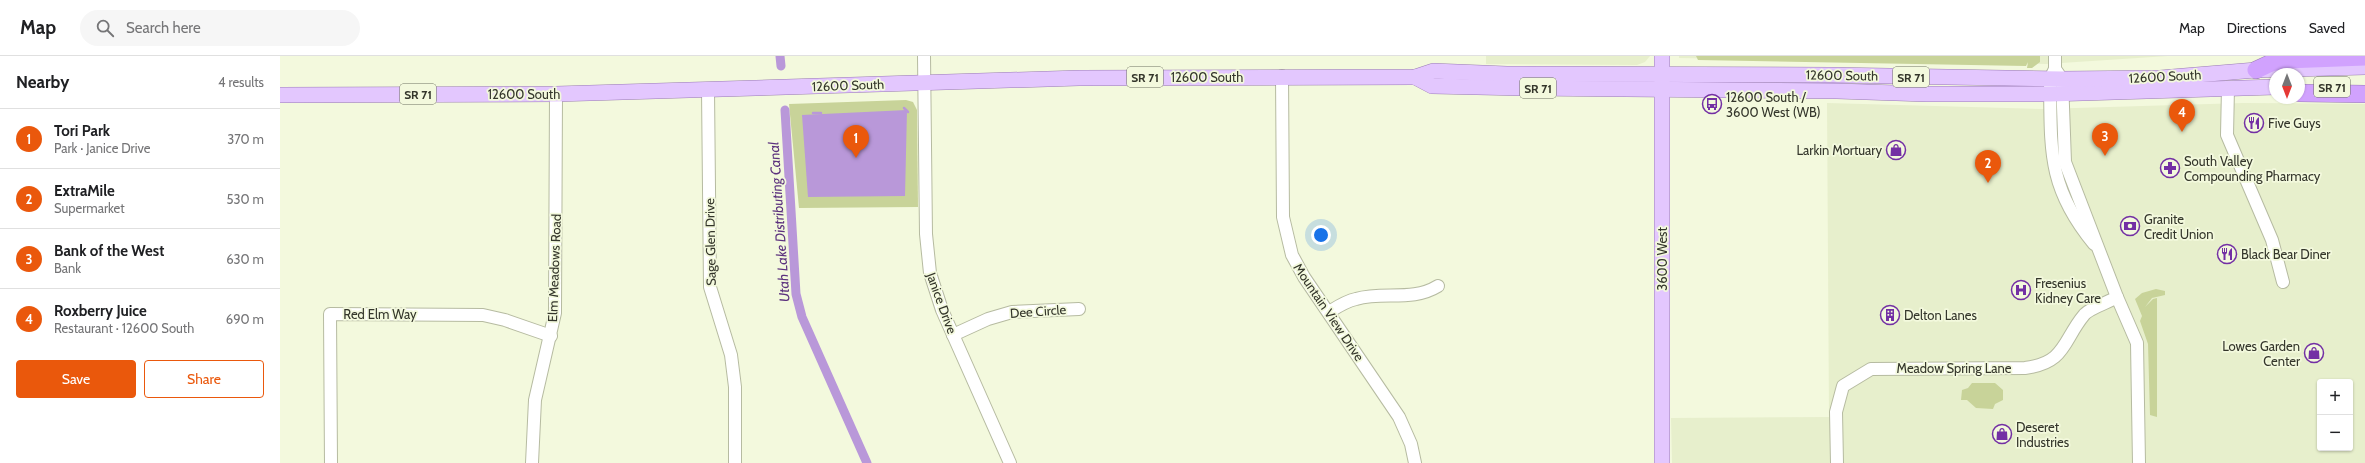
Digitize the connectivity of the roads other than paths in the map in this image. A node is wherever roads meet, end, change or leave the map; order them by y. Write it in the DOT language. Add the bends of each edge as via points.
graph roads {
  1 [pos="924,56"];
  2 [pos="1662,56"];
  3 [pos="2055,56"];
  4 [pos="2365,57"];
  5 [pos="2365,67"];
  6 [pos="2256,70"];
  7 [pos="1282,76"];
  8 [pos="1662,81"];
  9 [pos="925,83"];
  10 [pos="2056,83"];
  11 [pos="2365,86"];
  12 [pos="2269,87"];
  13 [pos="2305,87"];
  14 [pos="2228,88"];
  15 [pos="708,90"];
  16 [pos="2305,93"];
  17 [pos="556,94"];
  18 [pos="2365,94"];
  19 [pos="280,95"];
  20 [pos="2098,249"];
  21 [pos="2283,282"];
  22 [pos="1438,286"];
  23 [pos="2117,297"];
  24 [pos="1079,309"];
  25 [pos="1329,312"];
  26 [pos="953,335"];
  27 [pos="551,336"];
  28 [pos="331,463"];
  29 [pos="532,463"];
  30 [pos="735,463"];
  31 [pos="1010,463"];
  32 [pos="1415,463"];
  33 [pos="1662,463"];
  34 [pos="1837,463"];
  35 [pos="2139,463"];
  1 -- 9 [label="street, Janice Drive"];
  2 -- 8 [label="main road, 3600 West"];
  3 -- 10 [label="street"];
  4 -- 6 [label="highway" via="2284,60"];
  5 -- 6 [label="main road, 12600 South / SR 71"];
  6 -- 10 [label="main road, 12600 South / SR 71"];
  7 -- 8 [label="main road, 12600 South / SR 71" via="1415,77 1432,86 1522,88"];
  7 -- 9 [label="main road, 12600 South / SR 71"];
  7 -- 25 [label="street, Mountain View Drive" via="1285,230 1298,266"];
  8 -- 10 [label="main road, 12600 South / SR 71"];
  8 -- 33 [label="main road, 3600 West"];
  9 -- 15 [label="main road, 12600 South / SR 71"];
  9 -- 26 [label="street, Janice Drive" via="926,247 933,286"];
  10 -- 14 [label="main road, 12600 South / SR 71"];
  10 -- 20 [label="street" via="2065,122 2066,162"];
  10 -- 20 [label="street" via="2051,116 2053,164 2058,184 2071,214"];
  11 -- 13 [label="main road, SR 71"];
  12 -- 14 [label="main road, 12600 South / SR 71"];
  14 -- 21 [label="street" via="2227,135 2272,240"];
  15 -- 17 [label="main road, 12600 South / SR 71"];
  15 -- 30 [label="street, Sage Glen Drive" via="710,287 731,356 735,387"];
  16 -- 18 [label="highway"];
  17 -- 19 [label="main road, 12600 South / SR 71"];
  17 -- 27 [label="street, Elm Meadows Road" via="556,301"];
  20 -- 23 [label="street"];
  22 -- 25 [label="street" via="1427,293 1414,296 1356,298"];
  23 -- 34 [label="street, Meadow Spring Lane" via="2085,313 2066,346 2042,366 1871,369 1843,386 1836,412"];
  23 -- 35 [label="street" via="2137,343"];
  24 -- 26 [label="street, Dee Circle" via="1012,312 988,319"];
  25 -- 32 [label="street, Mountain View Drive" via="1400,417 1411,444"];
  26 -- 31 [label="street, Janice Drive"];
  27 -- 28 [label="street, Red Elm Way" via="505,320 477,314 330,314"];
  27 -- 29 [label="street, Elm Meadows Road" via="535,400"];
}
